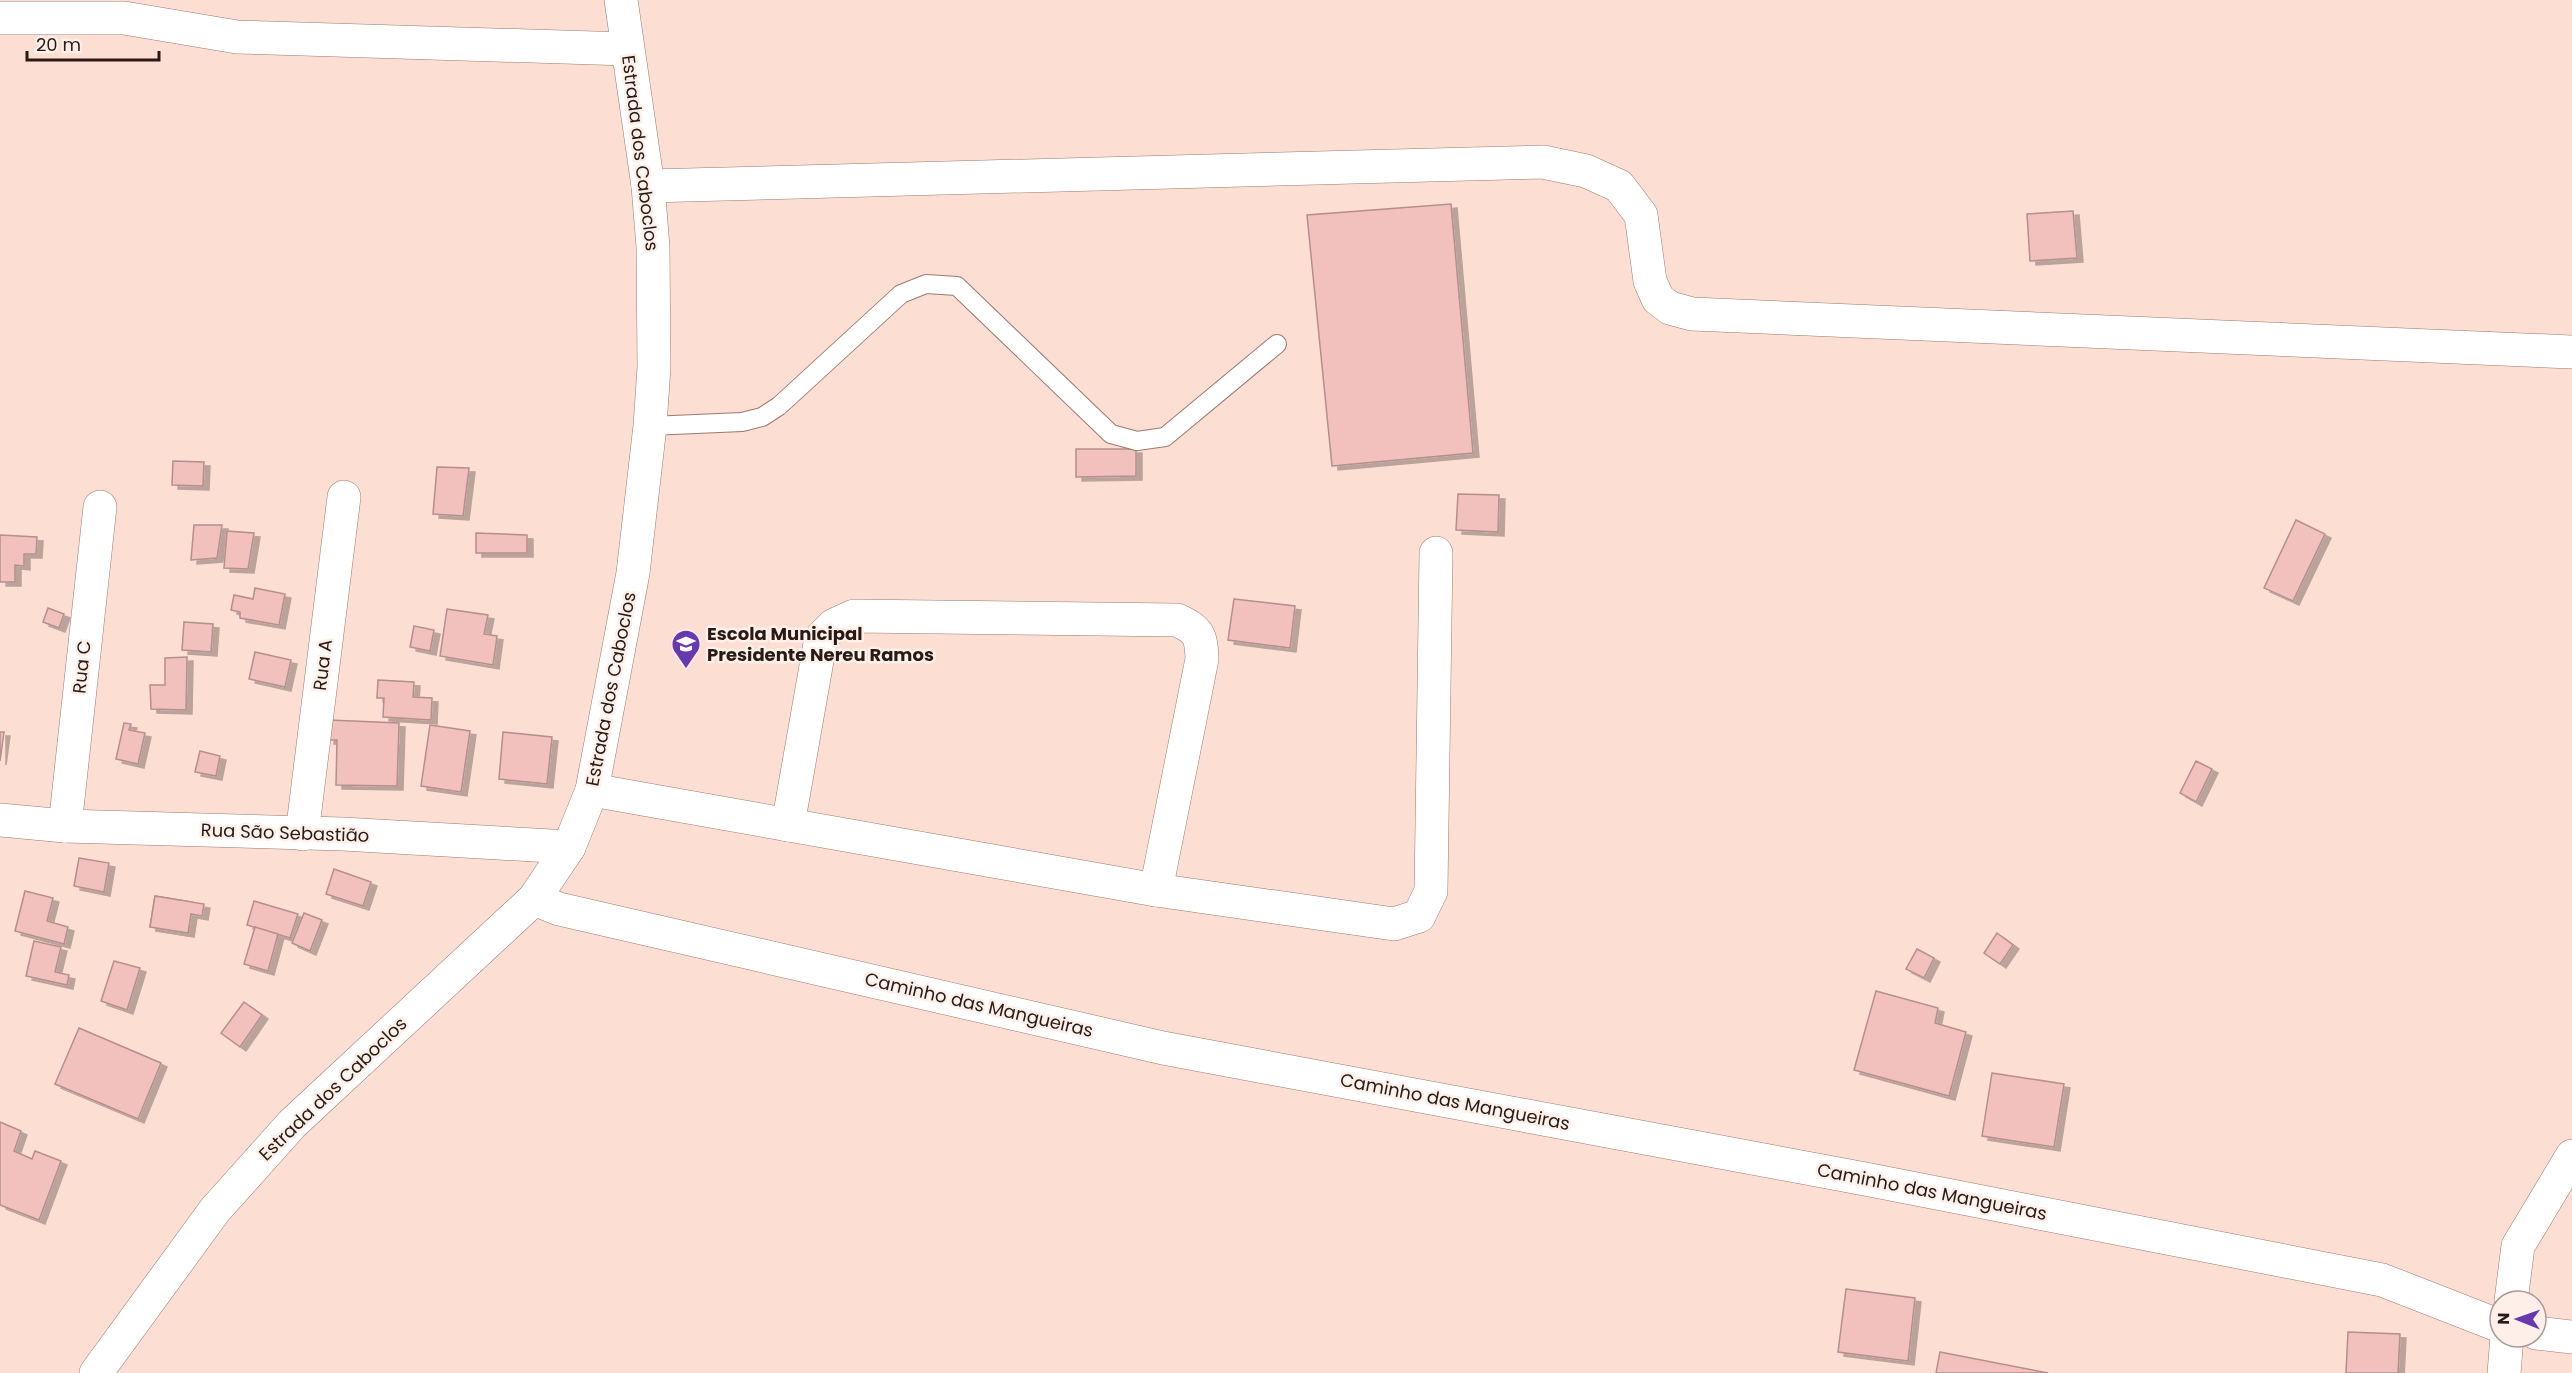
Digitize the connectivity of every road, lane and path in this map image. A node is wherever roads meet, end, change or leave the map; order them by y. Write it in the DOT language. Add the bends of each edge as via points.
graph roads {
  1 [pos="621,0"];
  2 [pos="0,18"];
  3 [pos="627,49"];
  4 [pos="648,186"];
  5 [pos="1276,344"];
  6 [pos="2572,352"];
  7 [pos="650,426"];
  8 [pos="344,497"];
  9 [pos="100,507"];
  10 [pos="1436,553"];
  11 [pos="592,790"];
  12 [pos="0,820"];
  13 [pos="788,825"];
  14 [pos="65,826"];
  15 [pos="302,834"];
  16 [pos="569,847"];
  17 [pos="1156,890"];
  18 [pos="534,898"];
  19 [pos="2572,1156"];
  20 [pos="2513,1289"];
  21 [pos="2488,1321"];
  22 [pos="2548,1334"];
  23 [pos="2572,1337"];
  24 [pos="2506,1349"];
  25 [pos="96,1373"];
  26 [pos="2504,1373"];
  1 -- 3 [label="street, Estrada dos Caboclos"];
  2 -- 3 [label="street" via="124,18 237,37"];
  3 -- 4 [label="street, Estrada dos Caboclos"];
  4 -- 6 [label="street" via="1543,162 1587,171 1619,186 1641,215 1650,281 1658,299 1670,308 1692,314"];
  4 -- 7 [label="street, Estrada dos Caboclos" via="654,259"];
  5 -- 7 [label="lane" via="1165,437 1137,441 1111,434 957,286 926,284 901,294 779,406 762,417 742,422"];
  7 -- 11 [label="street, Estrada dos Caboclos" via="633,573"];
  8 -- 15 [label="street, Rua A"];
  9 -- 14 [label="street, Rua C"];
  10 -- 17 [label="street" via="1431,891 1419,916 1394,924"];
  11 -- 13 [label="street"];
  11 -- 16 [label="street, Estrada dos Caboclos"];
  12 -- 14 [label="street, Rua São Sebastião"];
  13 -- 17 [label="street"];
  13 -- 17 [label="street" via="821,638 834,625 854,616 1177,620 1194,628 1202,641 1202,659"];
  14 -- 15 [label="street, Rua São Sebastião"];
  15 -- 16 [label="street, Rua São Sebastião"];
  16 -- 18 [label="street, Estrada dos Caboclos"];
  18 -- 21 [label="street, Caminho das Mangueiras" via="559,909 1163,1048 2382,1280"];
  18 -- 25 [label="street, Estrada dos Caboclos" via="292,1124 215,1210"];
  19 -- 20 [label="street" via="2518,1246"];
  22 -- 23 [label="street"];
  24 -- 26 [label="street"];
}
